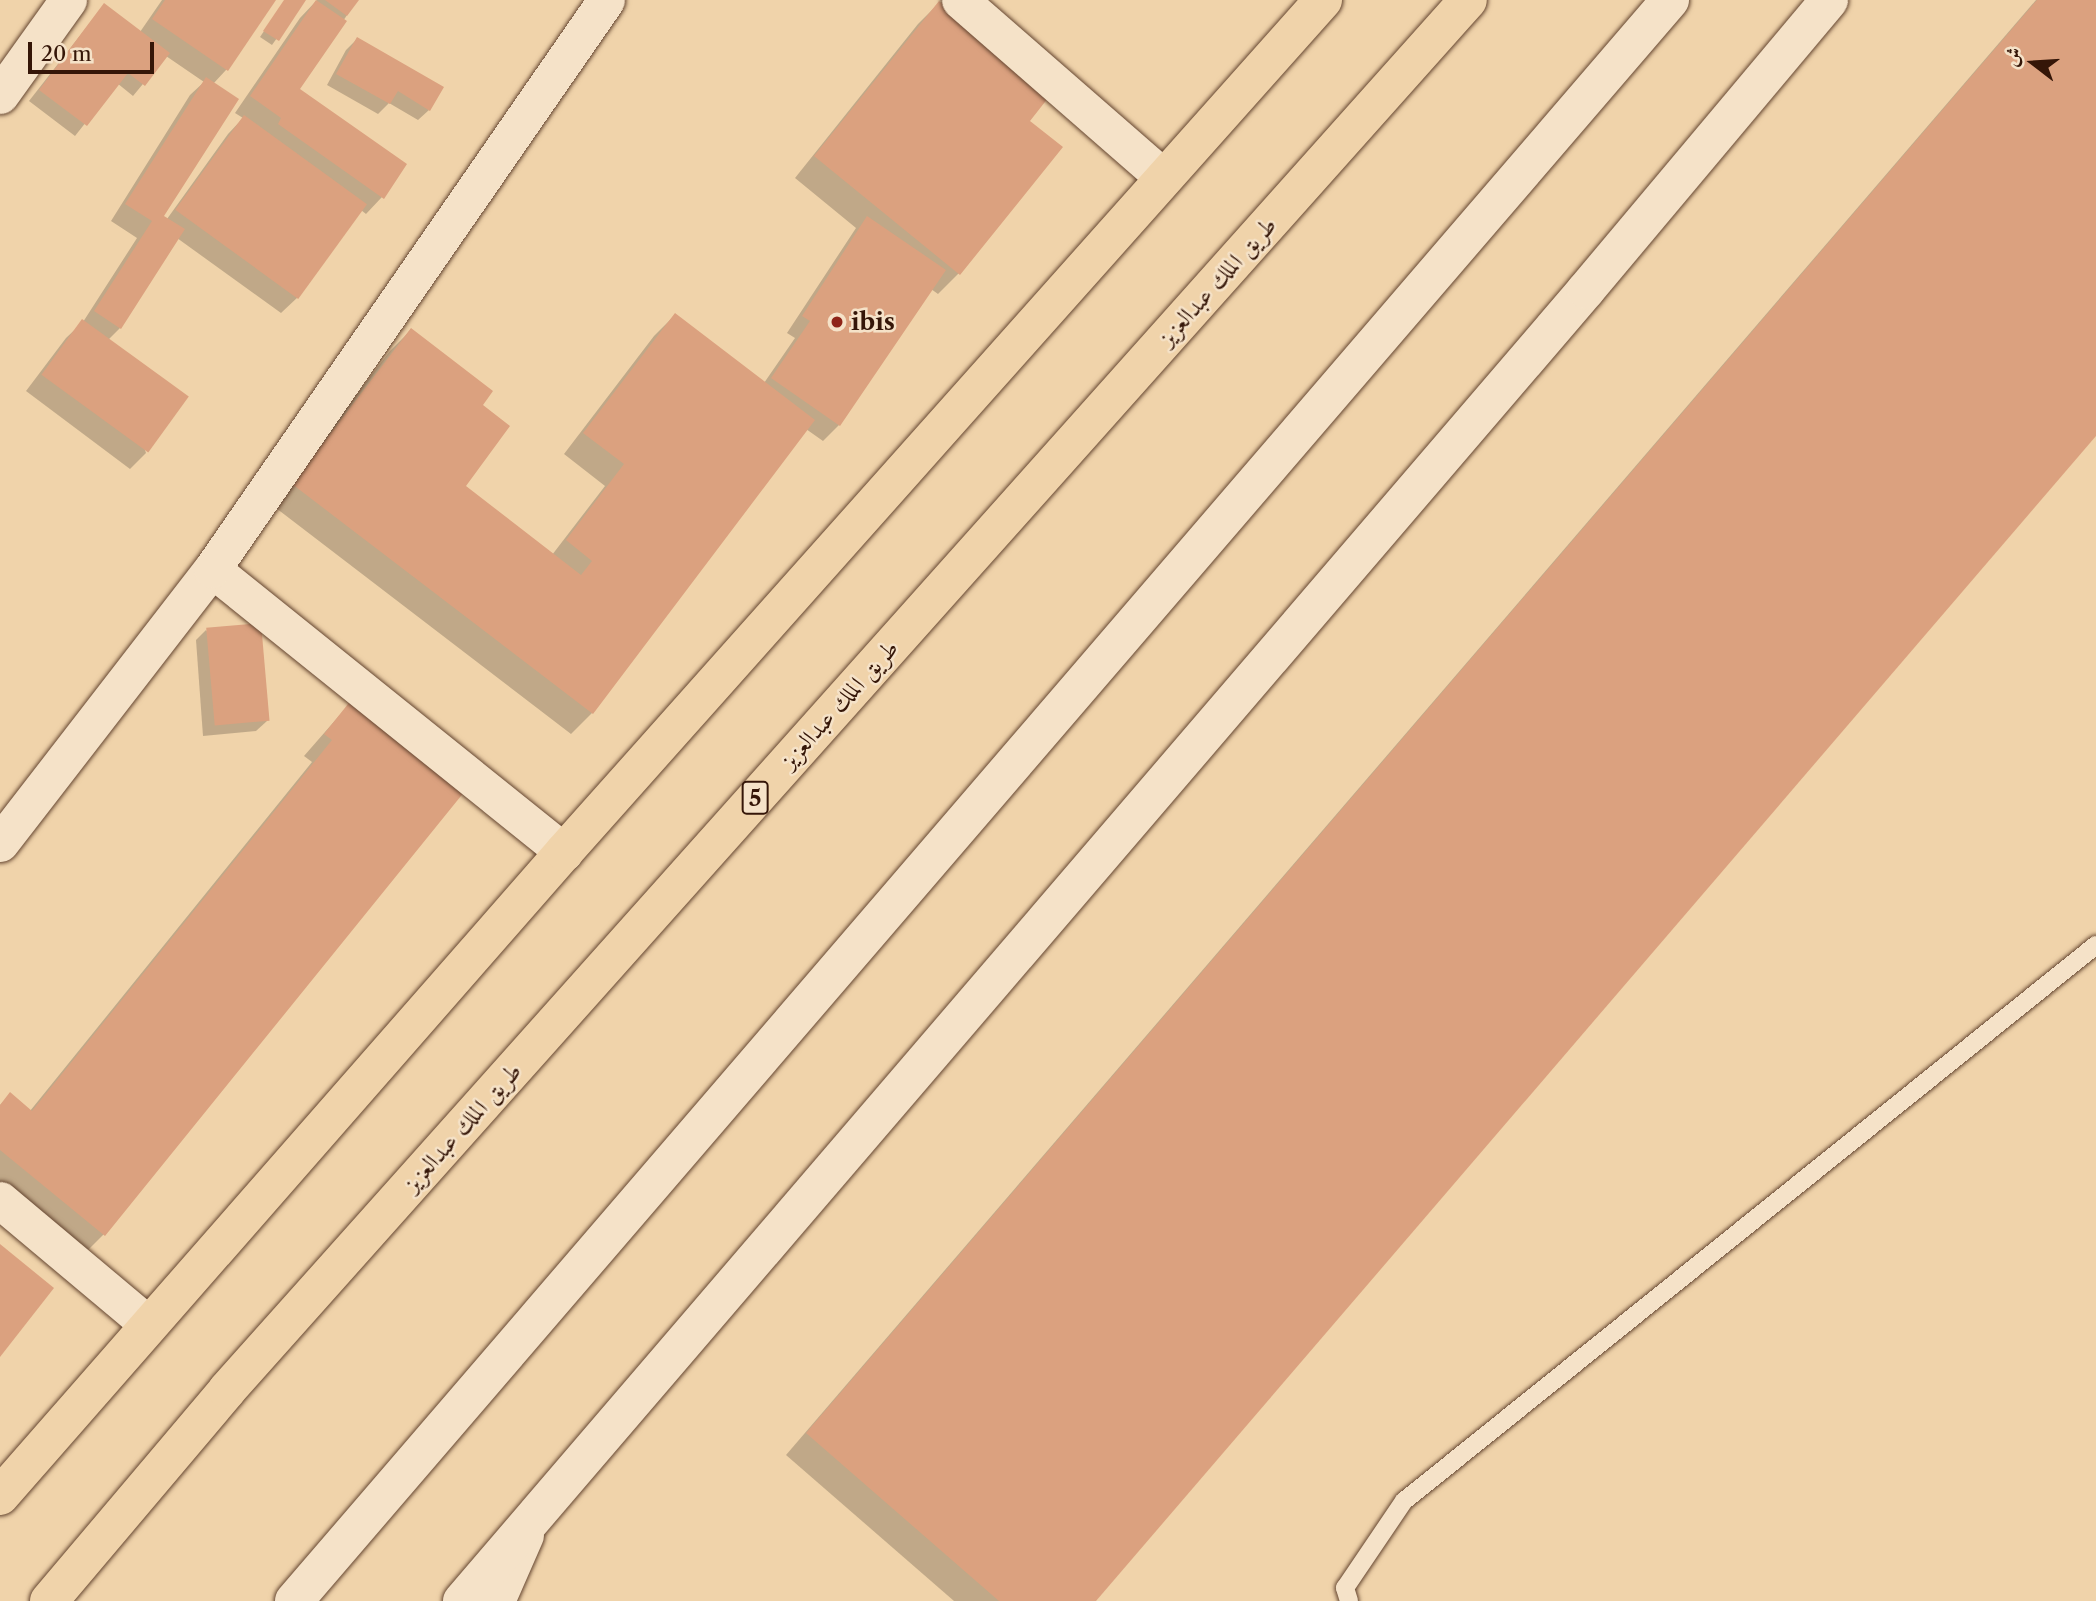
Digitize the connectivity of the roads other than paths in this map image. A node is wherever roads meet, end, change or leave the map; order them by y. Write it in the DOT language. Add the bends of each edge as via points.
graph roads {
  1 [pos="68,0"];
  2 [pos="606,0"];
  3 [pos="960,0"];
  4 [pos="1323,0"];
  5 [pos="1468,0"];
  6 [pos="1670,0"];
  7 [pos="1829,0"];
  8 [pos="0,95"];
  9 [pos="1163,177"];
  10 [pos="212,569"];
  11 [pos="0,843"];
  12 [pos="564,852"];
  13 [pos="2096,945"];
  14 [pos="0,1200"];
  15 [pos="149,1325"];
  16 [pos="0,1496"];
  17 [pos="530,1522"];
  18 [pos="49,1601"];
  19 [pos="294,1601"];
  20 [pos="462,1601"];
  21 [pos="496,1601"];
  22 [pos="1349,1601"];
  1 -- 8 [label="street"];
  2 -- 10 [label="street"];
  3 -- 9 [label="street"];
  4 -- 9 [label="highway"];
  5 -- 18 [label="highway, طريق الملك عبدالعزيز / 5" via="227,1390"];
  6 -- 19 [label="main road"];
  7 -- 17 [label="main road"];
  9 -- 12 [label="highway"];
  10 -- 11 [label="street"];
  10 -- 12 [label="street"];
  12 -- 15 [label="highway"];
  13 -- 22 [label="lane" via="1404,1501 1345,1588"];
  14 -- 15 [label="street"];
  15 -- 16 [label="highway"];
  17 -- 20 [label="main road"];
  17 -- 21 [label="street"];
}
